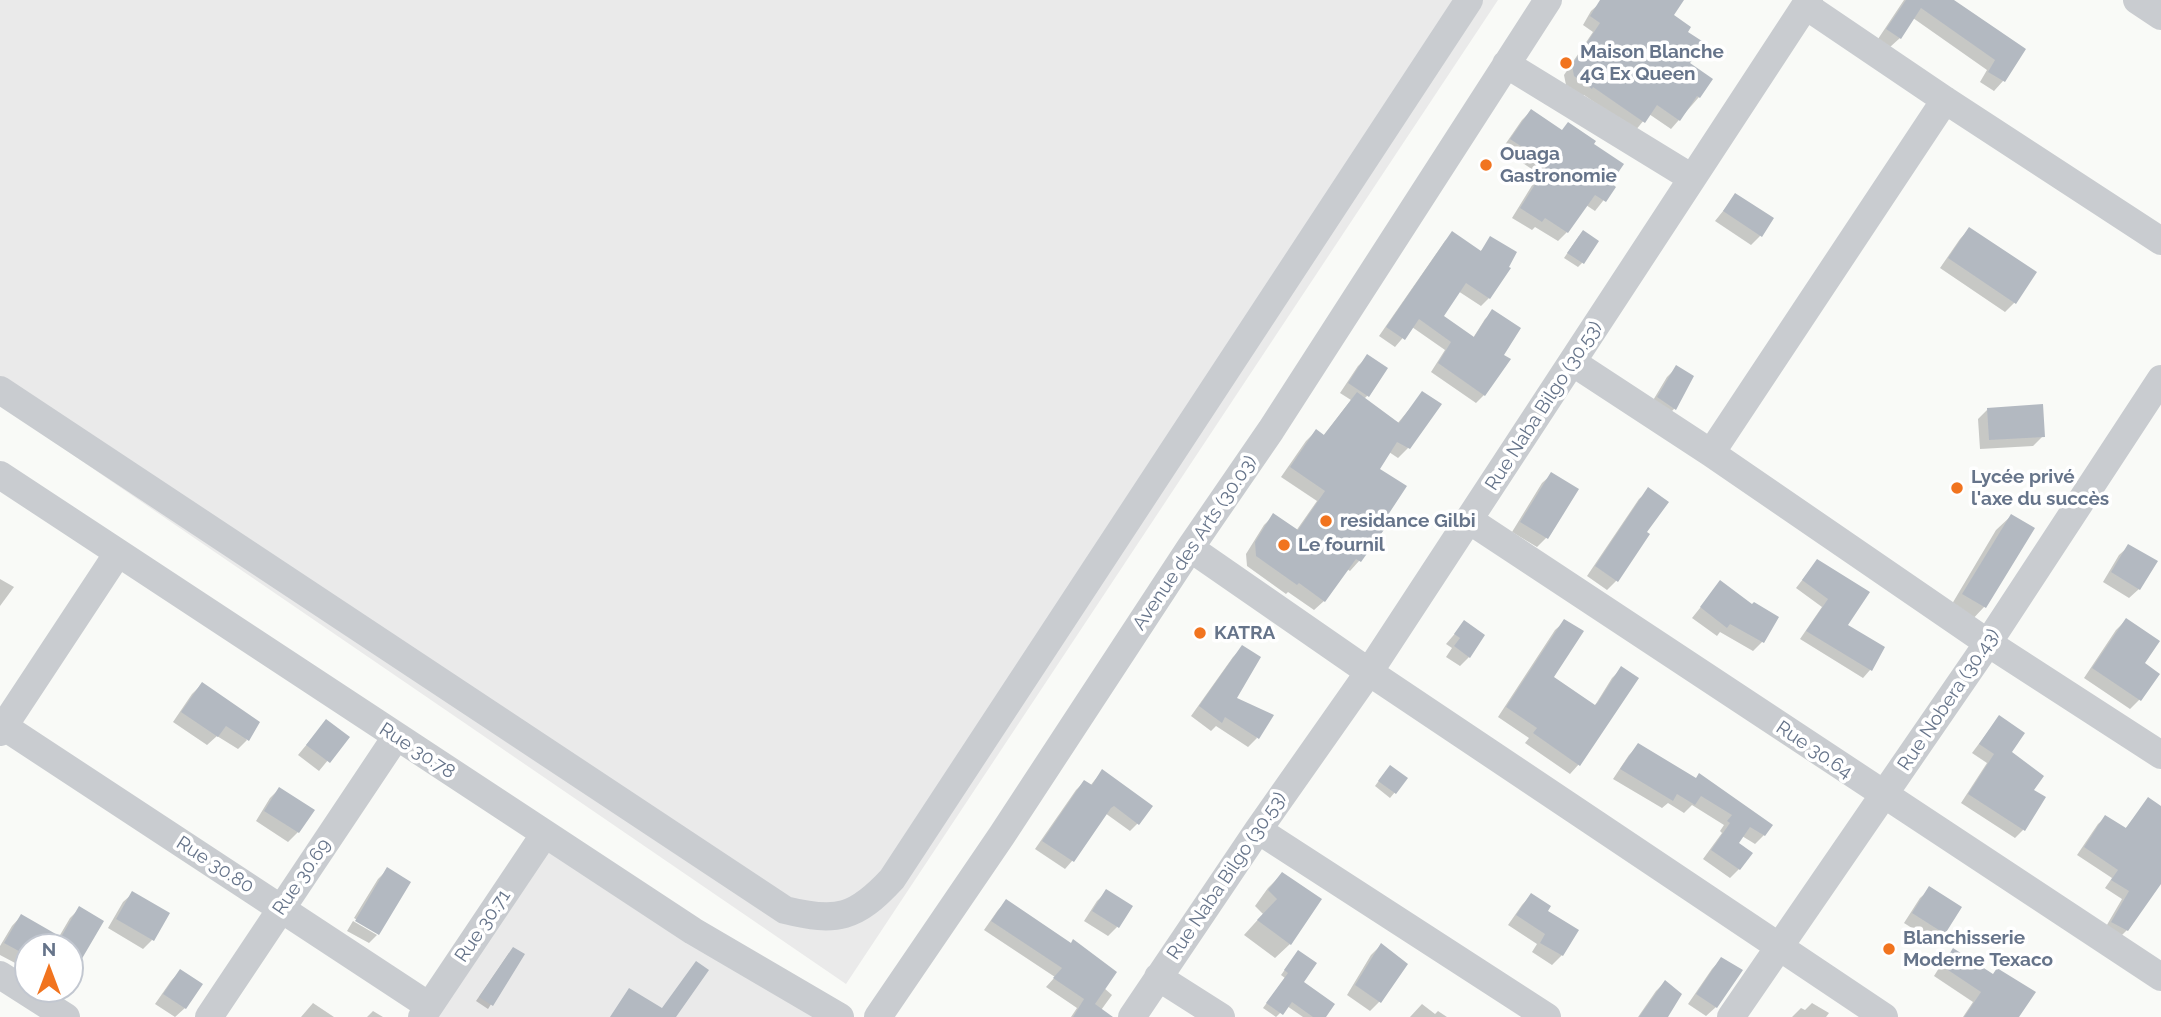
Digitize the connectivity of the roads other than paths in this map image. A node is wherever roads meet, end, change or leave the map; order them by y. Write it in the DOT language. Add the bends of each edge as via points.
graph roads {
  1 [pos="1469,0"];
  2 [pos="1548,0"];
  3 [pos="2137,0"];
  4 [pos="1807,3"];
  5 [pos="2161,16"];
  6 [pos="1506,64"];
  7 [pos="1945,100"];
  8 [pos="1692,178"];
  9 [pos="2161,241"];
  10 [pos="1572,362"];
  11 [pos="2161,379"];
  12 [pos="0,390"];
  13 [pos="1711,453"];
  14 [pos="0,475"];
  15 [pos="1469,520"];
  16 [pos="1190,548"];
  17 [pos="118,553"];
  18 [pos="1988,643"];
  19 [pos="1369,671"];
  20 [pos="1,727"];
  21 [pos="396,737"];
  22 [pos="2158,745"];
  23 [pos="1884,796"];
  24 [pos="1258,830"];
  25 [pos="544,835"];
  26 [pos="280,908"];
  27 [pos="1778,946"];
  28 [pos="0,975"];
  29 [pos="1158,977"];
  30 [pos="2161,978"];
  31 [pos="425,1012"];
  32 [pos="66,1017"];
  33 [pos="209,1017"];
  34 [pos="841,1017"];
  35 [pos="878,1017"];
  36 [pos="1132,1017"];
  37 [pos="1221,1017"];
  38 [pos="1547,1017"];
  39 [pos="1731,1017"];
  40 [pos="1884,1017"];
  1 -- 12 [label="street" via="892,878 873,900 846,915 815,917 785,910"];
  2 -- 6 [label="street, Avenue des Arts (30.03)"];
  3 -- 5 [label="street"];
  4 -- 7 [label="street"];
  4 -- 8 [label="street, Rue Naba Bilgo (30.53)"];
  6 -- 8 [label="street"];
  6 -- 16 [label="street, Avenue des Arts (30.03)"];
  7 -- 9 [label="street"];
  7 -- 13 [label="street"];
  8 -- 10 [label="street, Rue Naba Bilgo (30.53)"];
  10 -- 13 [label="street"];
  10 -- 15 [label="street, Rue Naba Bilgo (30.53)"];
  11 -- 18 [label="street, Rue Nobera (30.43)"];
  13 -- 18 [label="street"];
  14 -- 17 [label="street, Rue 30.78"];
  15 -- 19 [label="street, Rue Naba Bilgo (30.53)"];
  15 -- 23 [label="street, Rue 30.64"];
  16 -- 19 [label="street"];
  16 -- 35 [label="street, Avenue des Arts (30.03)"];
  17 -- 20 [label="street"];
  17 -- 21 [label="street, Rue 30.78"];
  18 -- 22 [label="street"];
  18 -- 23 [label="street, Rue Nobera (30.43)"];
  19 -- 24 [label="street, Rue Naba Bilgo (30.53)"];
  19 -- 27 [label="street"];
  20 -- 26 [label="street, Rue 30.80"];
  21 -- 25 [label="street, Rue 30.78"];
  21 -- 26 [label="street, Rue 30.69"];
  23 -- 27 [label="street, Rue Nobera (30.43)"];
  23 -- 30 [label="street, Rue 30.64"];
  24 -- 29 [label="street, Rue Naba Bilgo (30.53)"];
  24 -- 38 [label="street"];
  25 -- 31 [label="street, Rue 30.71"];
  25 -- 34 [label="street, Rue 30.78" via="693,932"];
  26 -- 31 [label="street, Rue 30.80"];
  26 -- 33 [label="street, Rue 30.69"];
  27 -- 39 [label="street, Rue Nobera (30.43)"];
  27 -- 40 [label="street"];
  28 -- 32 [label="street"];
  29 -- 36 [label="street, Rue Naba Bilgo (30.53)"];
  29 -- 37 [label="street"];
}
